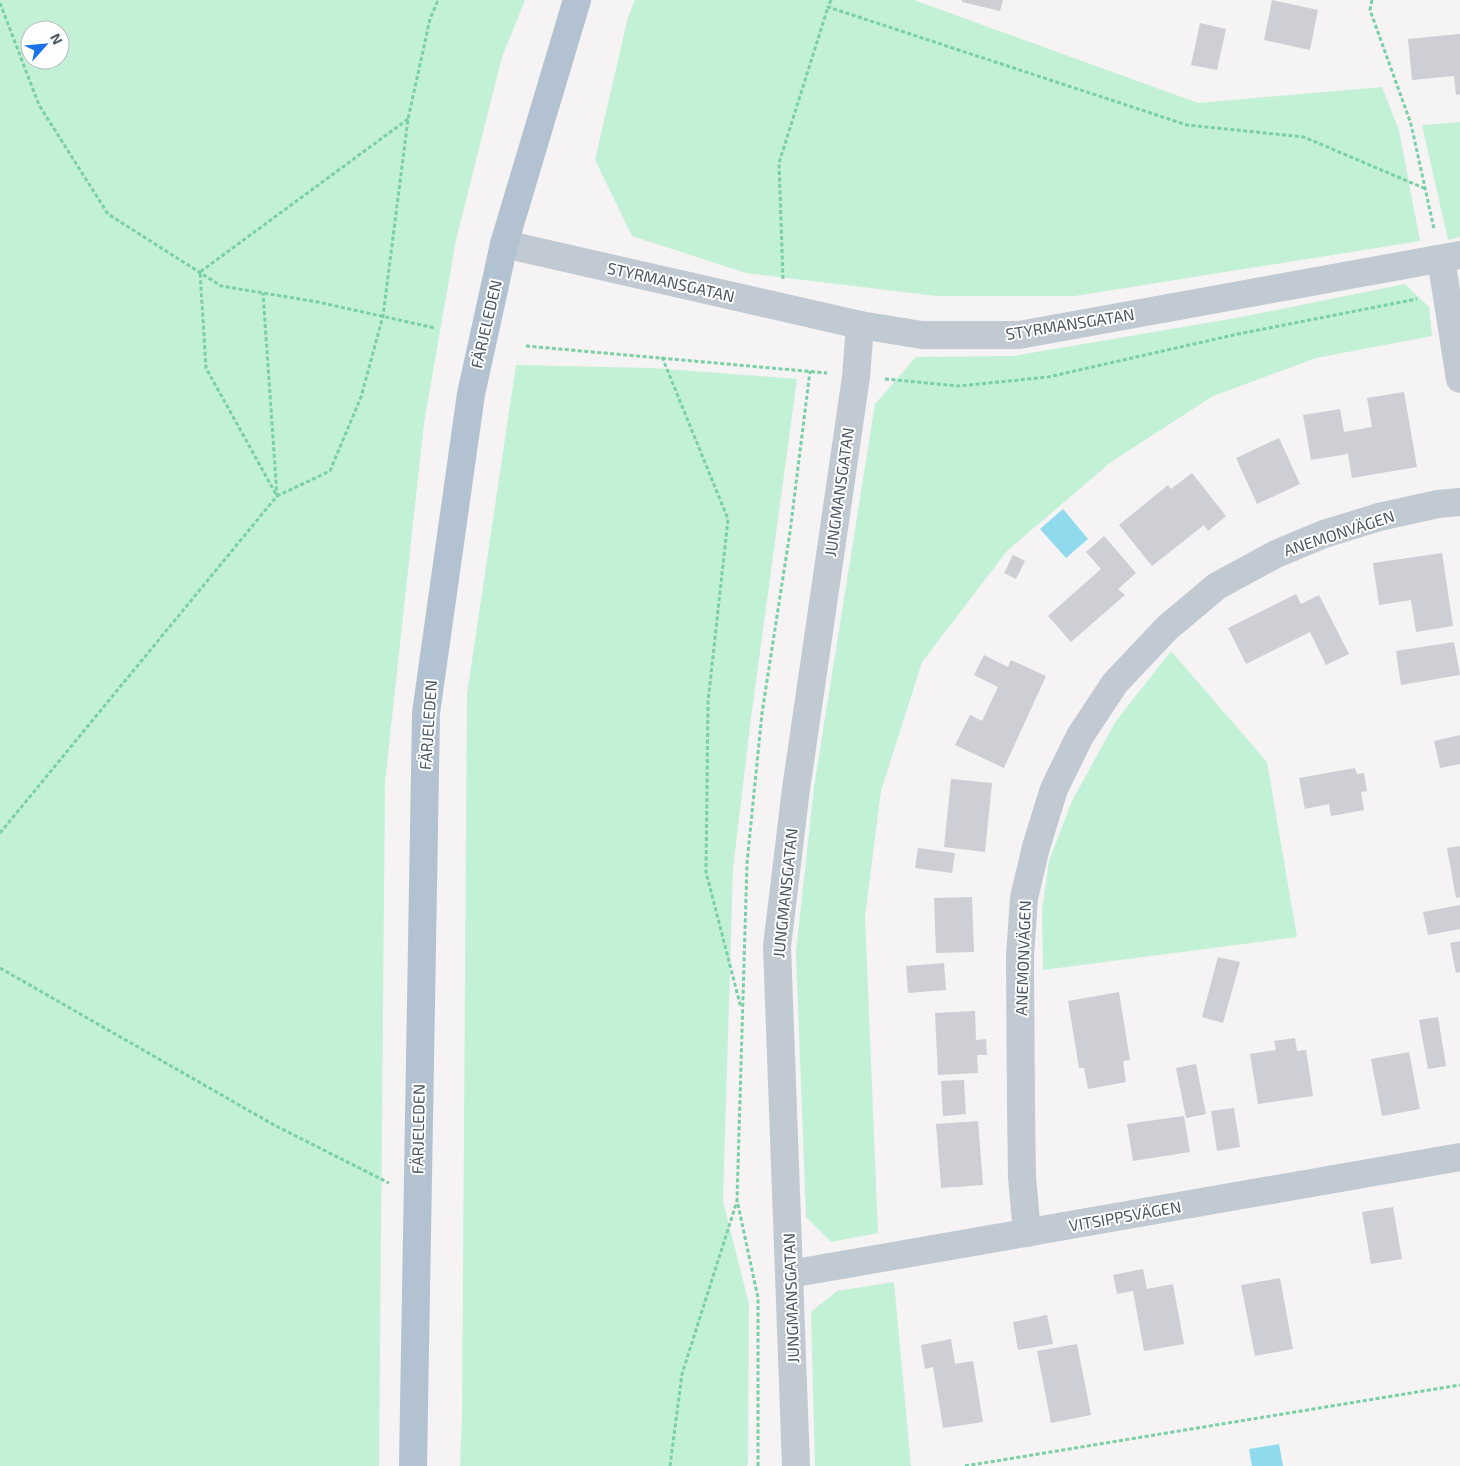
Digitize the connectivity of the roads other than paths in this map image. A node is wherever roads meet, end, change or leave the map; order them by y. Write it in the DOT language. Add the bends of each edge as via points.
graph roads {
  1 [pos="577,0"];
  2 [pos="504,244"];
  3 [pos="1450,257"];
  4 [pos="860,325"];
  5 [pos="1460,379"];
  6 [pos="1460,502"];
  7 [pos="1460,1157"];
  8 [pos="1027,1233"];
  9 [pos="790,1274"];
  10 [pos="412,1466"];
  11 [pos="796,1466"];
  1 -- 2 [label="main road, FÄRJELEDEN"];
  2 -- 4 [label="street, STYRMANSGATAN"];
  2 -- 10 [label="main road, FÄRJELEDEN" via="470,394 426,714"];
  3 -- 4 [label="street, STYRMANSGATAN" via="1019,335 922,335"];
  3 -- 5 [label="street"];
  4 -- 9 [label="street, JUNGMANSGATAN" via="856,377 796,789 777,946"];
  6 -- 8 [label="street, ANEMONVÄGEN" via="1379,517 1324,534 1276,554 1217,586 1167,628 1115,683 1080,736 1054,790 1024,898 1020,956 1021,1096 1022,1177"];
  7 -- 8 [label="street, VITSIPPSVÄGEN"];
  8 -- 9 [label="street, VITSIPPSVÄGEN"];
  9 -- 11 [label="street, JUNGMANSGATAN"];
}
